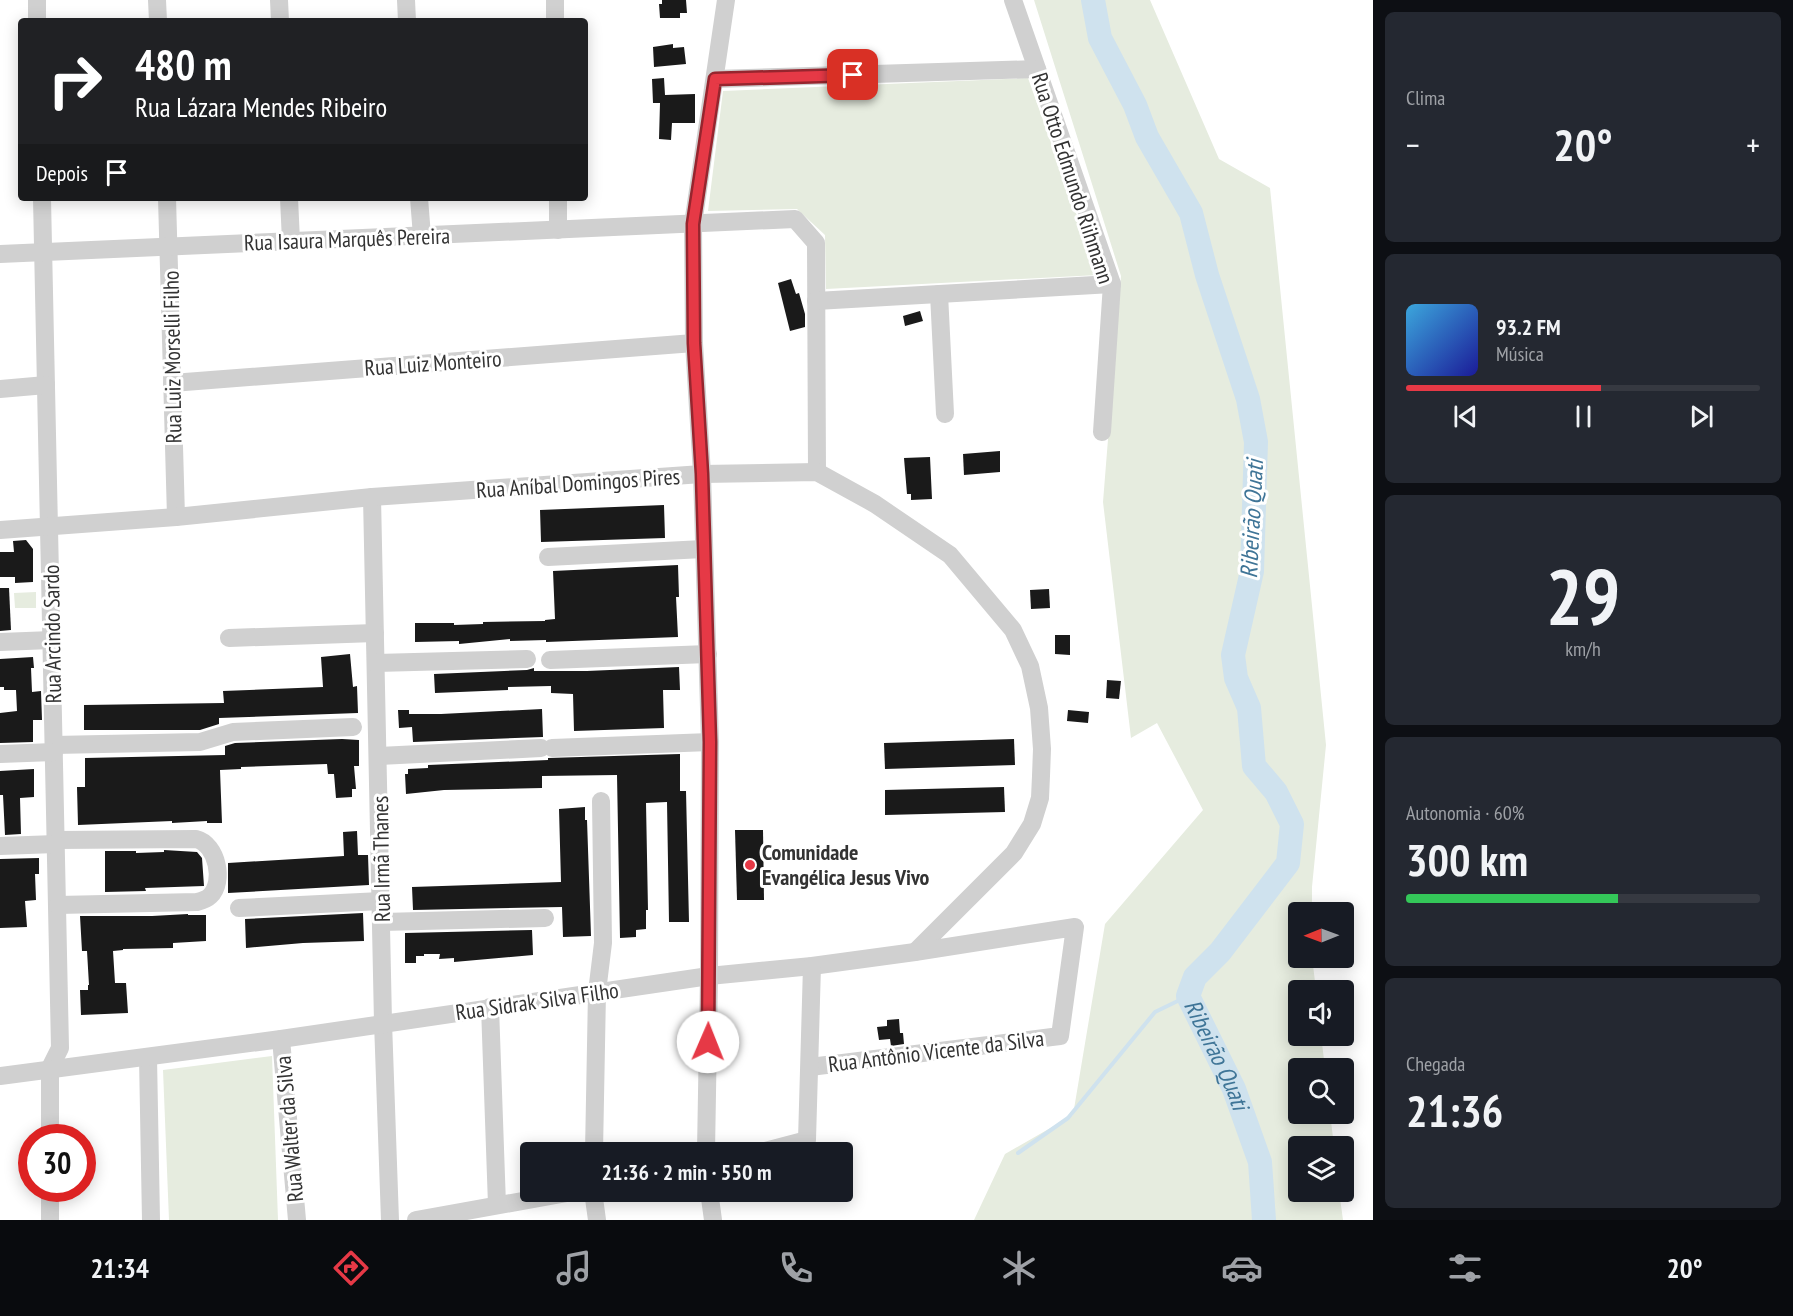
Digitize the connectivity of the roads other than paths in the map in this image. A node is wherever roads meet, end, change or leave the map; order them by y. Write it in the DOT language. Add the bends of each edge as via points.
graph roads {
  1 [pos="37,0"];
  2 [pos="157,0"];
  3 [pos="279,0"];
  4 [pos="406,0"];
  5 [pos="555,0"];
  6 [pos="726,0"];
  7 [pos="1013,0"];
  8 [pos="37,18"];
  9 [pos="158,18"];
  10 [pos="280,18"];
  11 [pos="407,18"];
  12 [pos="555,18"];
  13 [pos="1037,69"];
  14 [pos="715,79"];
  15 [pos="42,201"];
  16 [pos="167,201"];
  17 [pos="289,201"];
  18 [pos="419,201"];
  19 [pos="558,201"];
  20 [pos="693,224"];
  21 [pos="558,230"];
  22 [pos="422,236"];
  23 [pos="291,241"];
  24 [pos="169,246"];
  25 [pos="43,252"];
  26 [pos="0,254"];
  27 [pos="1112,284"];
  28 [pos="939,294"];
  29 [pos="816,301"];
  30 [pos="694,343"];
  31 [pos="172,383"];
  32 [pos="46,386"];
  33 [pos="0,389"];
  34 [pos="945,414"];
  35 [pos="1102,432"];
  36 [pos="817,472"];
  37 [pos="702,474"];
  38 [pos="372,497"];
  39 [pos="176,517"];
  40 [pos="50,528"];
  41 [pos="0,530"];
  42 [pos="703,549"];
  43 [pos="548,556"];
  44 [pos="375,633"];
  45 [pos="229,638"];
  46 [pos="52,640"];
  47 [pos="0,642"];
  48 [pos="708,654"];
  49 [pos="527,659"];
  50 [pos="550,660"];
  51 [pos="376,663"];
  52 [pos="353,727"];
  53 [pos="710,742"];
  54 [pos="54,748"];
  55 [pos="0,754"];
  56 [pos="379,756"];
  57 [pos="601,801"];
  58 [pos="56,842"];
  59 [pos="0,846"];
  60 [pos="381,901"];
  61 [pos="58,905"];
  62 [pos="239,908"];
  63 [pos="545,918"];
  64 [pos="382,922"];
  65 [pos="1075,927"];
  66 [pos="915,952"];
  67 [pos="812,966"];
  68 [pos="709,976"];
  69 [pos="597,992"];
  70 [pos="490,1008"];
  71 [pos="383,1022"];
  72 [pos="281,1039"];
  73 [pos="148,1057"];
  74 [pos="810,1066"];
  75 [pos="50,1068"];
  76 [pos="0,1076"];
  77 [pos="50,1124"];
  78 [pos="594,1142"];
  79 [pos="706,1142"];
  80 [pos="799,1142"];
  81 [pos="520,1201"];
  82 [pos="50,1202"];
  83 [pos="595,1202"];
  84 [pos="711,1202"];
  85 [pos="497,1205"];
  86 [pos="50,1220"];
  87 [pos="151,1220"];
  88 [pos="297,1220"];
  89 [pos="390,1220"];
  90 [pos="416,1220"];
  91 [pos="597,1220"];
  92 [pos="713,1220"];
  1 -- 8 [label="street"];
  2 -- 9 [label="street"];
  3 -- 10 [label="street"];
  4 -- 11 [label="street"];
  5 -- 12 [label="street"];
  6 -- 14 [label="street"];
  7 -- 13 [label="street, Rua Otto Edmundo Riihmann"];
  13 -- 14 [label="street"];
  13 -- 27 [label="street, Rua Otto Edmundo Riihmann"];
  14 -- 20 [label="street"];
  15 -- 25 [label="street, Rua Arcindo Sardo"];
  16 -- 24 [label="street, Rua Luiz Morselli Filho"];
  17 -- 23 [label="street"];
  18 -- 22 [label="street"];
  19 -- 21 [label="street"];
  20 -- 21 [label="street, Rua Isaura Marquês Pereira"];
  20 -- 29 [label="street, Rua Isaura Marquês Pereira" via="795,219 816,243"];
  20 -- 30 [label="street"];
  21 -- 22 [label="street, Rua Isaura Marquês Pereira"];
  22 -- 23 [label="street, Rua Isaura Marquês Pereira"];
  23 -- 24 [label="street, Rua Isaura Marquês Pereira"];
  24 -- 25 [label="street, Rua Isaura Marquês Pereira"];
  24 -- 31 [label="street, Rua Luiz Morselli Filho"];
  25 -- 26 [label="street, Rua Isaura Marquês Pereira"];
  25 -- 32 [label="street, Rua Arcindo Sardo"];
  27 -- 28 [label="street"];
  27 -- 35 [label="street, Rua Otto Edmundo Riihmann"];
  28 -- 29 [label="street"];
  28 -- 34 [label="street"];
  29 -- 36 [label="street"];
  30 -- 31 [label="street, Rua Luiz Monteiro"];
  30 -- 37 [label="street"];
  31 -- 39 [label="street, Rua Luiz Morselli Filho"];
  32 -- 33 [label="street"];
  32 -- 40 [label="street, Rua Arcindo Sardo"];
  36 -- 37 [label="street, Rua Aníbal Domingos Pires"];
  36 -- 66 [label="street, Rua Aníbal Domingos Pires" via="875,504 950,555 1013,630 1030,666 1042,749 1040,798 1032,824 1014,853"];
  37 -- 38 [label="street, Rua Aníbal Domingos Pires"];
  37 -- 42 [label="street"];
  38 -- 39 [label="street, Rua Aníbal Domingos Pires"];
  38 -- 44 [label="street, Rua Irmã Thanes"];
  39 -- 40 [label="street, Rua Aníbal Domingos Pires"];
  40 -- 41 [label="street, Rua Aníbal Domingos Pires"];
  40 -- 46 [label="street, Rua Arcindo Sardo"];
  42 -- 43 [label="street"];
  42 -- 48 [label="street"];
  44 -- 45 [label="street"];
  44 -- 51 [label="street, Rua Irmã Thanes"];
  46 -- 47 [label="street"];
  46 -- 54 [label="street, Rua Arcindo Sardo"];
  48 -- 50 [label="street"];
  48 -- 53 [label="street"];
  49 -- 51 [label="street"];
  51 -- 56 [label="street, Rua Irmã Thanes"];
  52 -- 54 [label="street" via="233,732 200,742"];
  53 -- 56 [label="street"];
  53 -- 68 [label="street"];
  54 -- 55 [label="street"];
  54 -- 58 [label="street, Rua Arcindo Sardo"];
  56 -- 60 [label="street, Rua Irmã Thanes"];
  57 -- 69 [label="street" via="603,943"];
  58 -- 59 [label="street"];
  58 -- 61 [label="street, Rua Arcindo Sardo"];
  58 -- 61 [label="street" via="196,839 211,848 217,879 210,896 197,902"];
  60 -- 62 [label="street"];
  60 -- 64 [label="street, Rua Irmã Thanes"];
  61 -- 75 [label="street, Rua Arcindo Sardo" via="60,1048"];
  63 -- 64 [label="street"];
  64 -- 71 [label="street, Rua Irmã Thanes"];
  65 -- 66 [label="street, Rua Sidrak Silva Filho"];
  65 -- 74 [label="street, Rua Antônio Vicente da Silva" via="1060,1036"];
  66 -- 67 [label="street, Rua Sidrak Silva Filho"];
  67 -- 68 [label="street, Rua Sidrak Silva Filho"];
  67 -- 74 [label="street"];
  68 -- 69 [label="street, Rua Sidrak Silva Filho"];
  68 -- 79 [label="street"];
  69 -- 70 [label="street, Rua Sidrak Silva Filho"];
  69 -- 78 [label="street"];
  70 -- 71 [label="street, Rua Sidrak Silva Filho"];
  70 -- 85 [label="street"];
  71 -- 72 [label="street, Rua Sidrak Silva Filho"];
  71 -- 89 [label="street, Rua Irmã Thanes"];
  72 -- 73 [label="street, Rua Sidrak Silva Filho"];
  72 -- 88 [label="street, Rua Walter da Silva"];
  73 -- 75 [label="street, Rua Sidrak Silva Filho"];
  73 -- 87 [label="street"];
  74 -- 80 [label="street" via="807,1140"];
  75 -- 76 [label="street, Rua Sidrak Silva Filho"];
  75 -- 77 [label="street, Rua Arcindo Sardo"];
  81 -- 85 [label="street"];
  82 -- 86 [label="street"];
  83 -- 91 [label="street"];
  84 -- 92 [label="street"];
  85 -- 90 [label="street"];
}
